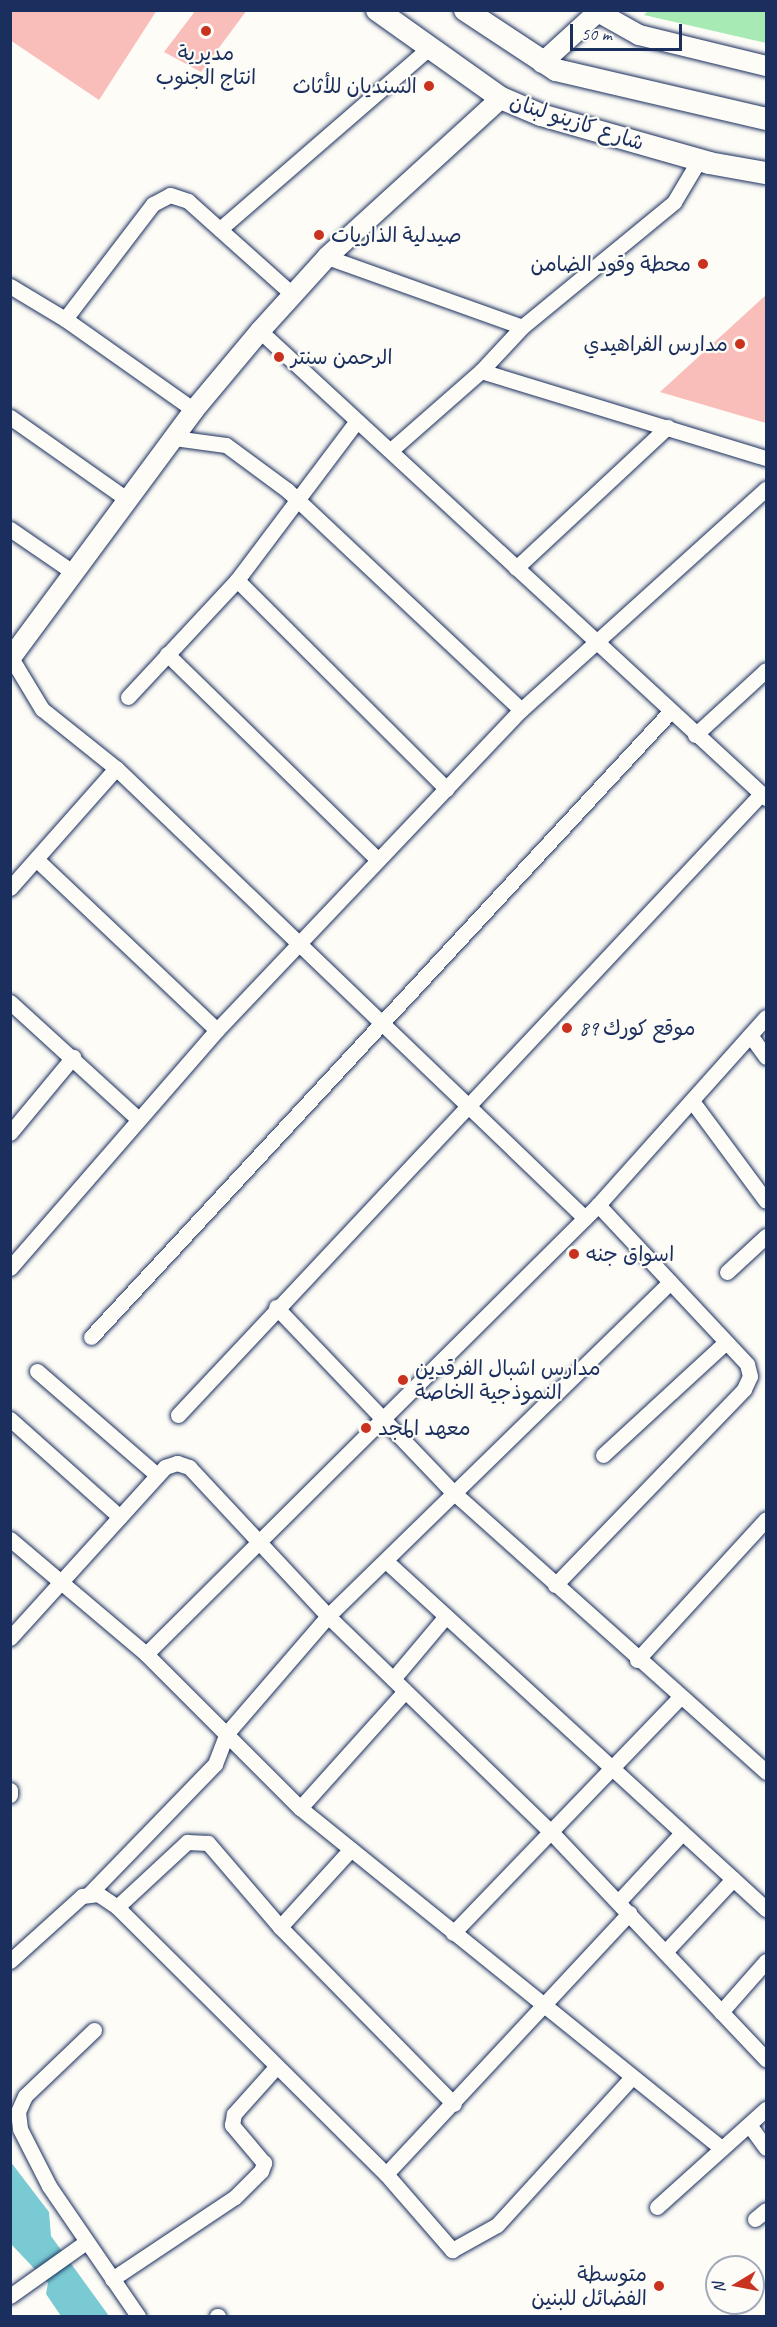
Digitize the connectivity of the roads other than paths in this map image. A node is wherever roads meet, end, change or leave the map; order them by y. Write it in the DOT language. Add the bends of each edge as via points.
graph roads {
  1 [pos="377,10"];
  2 [pos="465,10"];
  3 [pos="599,11"];
  4 [pos="429,48"];
  5 [pos="542,63"];
  6 [pos="766,66"];
  7 [pos="501,98"];
  8 [pos="766,119"];
  9 [pos="699,160"];
  10 [pos="766,173"];
  11 [pos="220,229"];
  12 [pos="327,257"];
  13 [pos="12,291"];
  14 [pos="293,295"];
  15 [pos="65,319"];
  16 [pos="522,327"];
  17 [pos="260,331"];
  18 [pos="481,371"];
  19 [pos="194,410"];
  20 [pos="10,417"];
  21 [pos="357,421"];
  22 [pos="667,427"];
  23 [pos="174,438"];
  24 [pos="391,450"];
  25 [pos="766,458"];
  26 [pos="766,489"];
  27 [pos="128,500"];
  28 [pos="298,500"];
  29 [pos="10,529"];
  30 [pos="516,568"];
  31 [pos="74,573"];
  32 [pos="237,580"];
  33 [pos="595,640"];
  34 [pos="167,654"];
  35 [pos="11,657"];
  36 [pos="766,670"];
  37 [pos="128,698"];
  38 [pos="521,710"];
  39 [pos="670,712"];
  40 [pos="695,735"];
  41 [pos="116,768"];
  42 [pos="447,789"];
  43 [pos="764,796"];
  44 [pos="36,859"];
  45 [pos="377,860"];
  46 [pos="10,888"];
  47 [pos="300,947"];
  48 [pos="10,1002"];
  49 [pos="766,1017"];
  50 [pos="380,1024"];
  51 [pos="218,1030"];
  52 [pos="750,1035"];
  53 [pos="73,1057"];
  54 [pos="766,1057"];
  55 [pos="692,1101"];
  56 [pos="465,1107"];
  57 [pos="138,1119"];
  58 [pos="10,1133"];
  59 [pos="766,1201"];
  60 [pos="598,1205"];
  61 [pos="585,1218"];
  62 [pos="766,1236"];
  63 [pos="10,1268"];
  64 [pos="727,1272"];
  65 [pos="670,1281"];
  66 [pos="276,1307"];
  67 [pos="91,1337"];
  68 [pos="726,1342"];
  69 [pos="37,1371"];
  70 [pos="178,1415"];
  71 [pos="10,1419"];
  72 [pos="386,1419"];
  73 [pos="603,1455"];
  74 [pos="157,1476"];
  75 [pos="453,1492"];
  76 [pos="120,1517"];
  77 [pos="766,1519"];
  78 [pos="10,1539"];
  79 [pos="258,1543"];
  80 [pos="387,1562"];
  81 [pos="62,1582"];
  82 [pos="555,1585"];
  83 [pos="328,1616"];
  84 [pos="446,1616"];
  85 [pos="10,1638"];
  86 [pos="146,1654"];
  87 [pos="637,1660"];
  88 [pos="393,1679"];
  89 [pos="405,1691"];
  90 [pos="679,1698"];
  91 [pos="227,1733"];
  92 [pos="613,1771"];
  93 [pos="766,1772"];
  94 [pos="10,1790"];
  95 [pos="10,1795"];
  96 [pos="300,1808"];
  97 [pos="682,1833"];
  98 [pos="553,1834"];
  99 [pos="351,1849"];
  100 [pos="733,1878"];
  101 [pos="90,1893"];
  102 [pos="117,1906"];
  103 [pos="623,1908"];
  104 [pos="766,1909"];
  105 [pos="280,1928"];
  106 [pos="453,1933"];
  107 [pos="665,1952"];
  108 [pos="12,1954"];
  109 [pos="766,1961"];
  110 [pos="543,2006"];
  111 [pos="722,2012"];
  112 [pos="94,2030"];
  113 [pos="766,2059"];
  114 [pos="276,2067"];
  115 [pos="631,2079"];
  116 [pos="454,2104"];
  117 [pos="766,2109"];
  118 [pos="750,2126"];
  119 [pos="720,2147"];
  120 [pos="766,2148"];
  121 [pos="386,2175"];
  122 [pos="657,2207"];
  123 [pos="86,2242"];
  124 [pos="112,2279"];
  125 [pos="10,2296"];
  126 [pos="138,2316"];
  1 -- 4 [label="main road, شارع كازينو لبنان"];
  2 -- 5 [label="main road, شارع كازينو لبنان"];
  3 -- 5 [label="street"];
  3 -- 6 [label="street" via="639,35"];
  4 -- 7 [label="main road, شارع كازينو لبنان"];
  4 -- 11 [label="street"];
  5 -- 8 [label="main road, شارع كازينو لبنان" via="572,75"];
  7 -- 9 [label="main road, شارع كازينو لبنان" via="541,115"];
  7 -- 12 [label="street"];
  9 -- 10 [label="main road, شارع كازينو لبنان"];
  9 -- 16 [label="street" via="674,202"];
  11 -- 14 [label="street"];
  11 -- 15 [label="street" via="188,201 170,195 153,204"];
  12 -- 14 [label="street"];
  12 -- 16 [label="street"];
  13 -- 15 [label="street"];
  14 -- 17 [label="street"];
  15 -- 19 [label="street"];
  16 -- 18 [label="street"];
  17 -- 19 [label="street"];
  17 -- 21 [label="street"];
  18 -- 22 [label="street"];
  18 -- 24 [label="street"];
  19 -- 23 [label="street"];
  20 -- 27 [label="street"];
  21 -- 24 [label="street"];
  21 -- 28 [label="street"];
  22 -- 25 [label="street"];
  22 -- 30 [label="street"];
  23 -- 27 [label="street"];
  23 -- 28 [label="street" via="226,445"];
  24 -- 30 [label="street"];
  26 -- 33 [label="street"];
  27 -- 31 [label="street"];
  28 -- 32 [label="street"];
  28 -- 38 [label="street"];
  29 -- 31 [label="street"];
  30 -- 33 [label="street"];
  31 -- 35 [label="street"];
  32 -- 34 [label="street"];
  32 -- 42 [label="street"];
  33 -- 38 [label="street"];
  33 -- 39 [label="street"];
  34 -- 37 [label="street"];
  34 -- 45 [label="street"];
  35 -- 41 [label="street" via="42,709"];
  36 -- 40 [label="street"];
  38 -- 42 [label="street"];
  39 -- 40 [label="street"];
  39 -- 50 [label="street"];
  40 -- 43 [label="street"];
  41 -- 44 [label="street"];
  41 -- 47 [label="street"];
  42 -- 45 [label="street"];
  43 -- 56 [label="street"];
  44 -- 46 [label="street"];
  44 -- 51 [label="street"];
  45 -- 47 [label="street"];
  47 -- 50 [label="street"];
  47 -- 51 [label="street"];
  48 -- 53 [label="street"];
  49 -- 52 [label="street"];
  50 -- 56 [label="street"];
  50 -- 67 [label="street"];
  51 -- 57 [label="street"];
  52 -- 54 [label="street"];
  52 -- 55 [label="street"];
  53 -- 57 [label="street"];
  53 -- 58 [label="street"];
  55 -- 59 [label="street"];
  55 -- 60 [label="street"];
  56 -- 61 [label="street"];
  56 -- 66 [label="street"];
  57 -- 63 [label="street"];
  60 -- 61 [label="street"];
  60 -- 65 [label="street"];
  61 -- 72 [label="street"];
  62 -- 64 [label="street"];
  65 -- 68 [label="street"];
  65 -- 75 [label="street"];
  66 -- 70 [label="street"];
  66 -- 72 [label="street"];
  68 -- 73 [label="street"];
  68 -- 82 [label="street" via="747,1364 750,1376 744,1389"];
  69 -- 74 [label="street"];
  71 -- 76 [label="street"];
  72 -- 75 [label="street"];
  72 -- 79 [label="street"];
  74 -- 76 [label="street"];
  74 -- 79 [label="street" via="177,1463 189,1467"];
  75 -- 80 [label="street"];
  75 -- 82 [label="street"];
  76 -- 81 [label="street"];
  77 -- 87 [label="street"];
  78 -- 81 [label="street"];
  79 -- 83 [label="street"];
  79 -- 86 [label="street"];
  80 -- 83 [label="street"];
  80 -- 84 [label="street"];
  81 -- 85 [label="street"];
  81 -- 86 [label="street"];
  82 -- 87 [label="street"];
  83 -- 88 [label="street"];
  83 -- 91 [label="street"];
  84 -- 88 [label="street"];
  84 -- 92 [label="street"];
  86 -- 91 [label="street"];
  87 -- 90 [label="street"];
  88 -- 89 [label="street"];
  89 -- 96 [label="street"];
  89 -- 98 [label="street"];
  90 -- 92 [label="street"];
  90 -- 93 [label="street"];
  91 -- 96 [label="street"];
  91 -- 101 [label="street" via="215,1764"];
  92 -- 97 [label="street"];
  92 -- 98 [label="street"];
  94 -- 95 [label="street"];
  96 -- 99 [label="street"];
  97 -- 100 [label="street"];
  97 -- 103 [label="street"];
  98 -- 103 [label="street"];
  98 -- 106 [label="street"];
  99 -- 105 [label="street"];
  99 -- 106 [label="street"];
  100 -- 104 [label="street"];
  100 -- 107 [label="street"];
  101 -- 102 [label="street"];
  101 -- 108 [label="street"];
  102 -- 105 [label="street" via="188,1842 208,1843"];
  102 -- 114 [label="street"];
  103 -- 107 [label="street"];
  103 -- 110 [label="street"];
  105 -- 116 [label="street"];
  106 -- 110 [label="street"];
  107 -- 111 [label="street"];
  109 -- 111 [label="street"];
  110 -- 115 [label="street"];
  110 -- 116 [label="street"];
  111 -- 113 [label="street"];
  112 -- 123 [label="street" via="25,2096 18,2112 20,2129 49,2186"];
  114 -- 121 [label="street"];
  114 -- 124 [label="street" via="234,2114 232,2125 264,2163 261,2171 235,2197"];
  115 -- 119 [label="street"];
  115 -- 121 [label="street" via="497,2225 452,2250"];
  116 -- 121 [label="street"];
  117 -- 118 [label="street"];
  118 -- 119 [label="street" via="732,2144"];
  118 -- 120 [label="street"];
  119 -- 122 [label="street"];
  123 -- 124 [label="street"];
  123 -- 125 [label="street"];
  124 -- 126 [label="street"];
}
